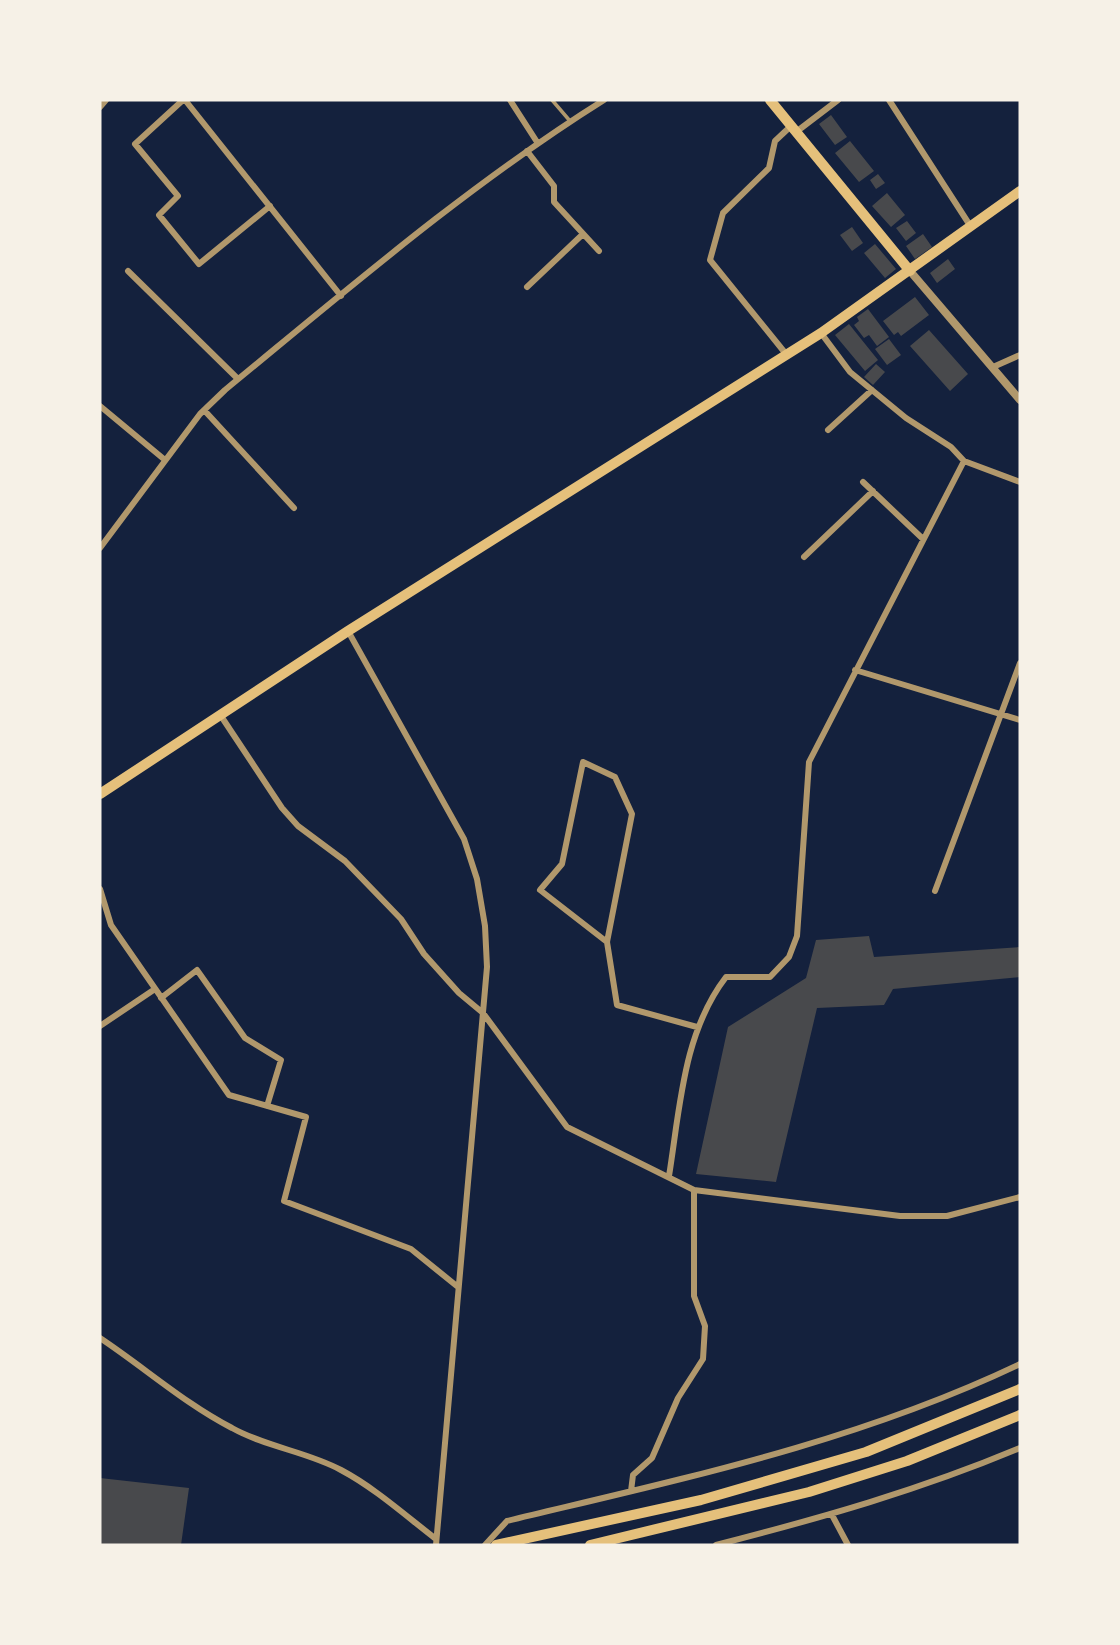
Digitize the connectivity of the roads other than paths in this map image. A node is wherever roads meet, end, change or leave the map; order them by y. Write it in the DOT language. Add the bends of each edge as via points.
graph roads {
  1 [pos="106,100"];
  2 [pos="184,100"];
  3 [pos="510,100"];
  4 [pos="552,100"];
  5 [pos="604,100"];
  6 [pos="770,100"];
  7 [pos="838,100"];
  8 [pos="889,100"];
  9 [pos="100,107"];
  10 [pos="570,121"];
  11 [pos="793,129"];
  12 [pos="537,142"];
  13 [pos="527,151"];
  14 [pos="1020,191"];
  15 [pos="270,206"];
  16 [pos="971,227"];
  17 [pos="583,234"];
  18 [pos="599,251"];
  19 [pos="128,271"];
  20 [pos="910,271"];
  21 [pos="527,287"];
  22 [pos="341,296"];
  23 [pos="821,333"];
  24 [pos="786,354"];
  25 [pos="1020,355"];
  26 [pos="993,367"];
  27 [pos="238,379"];
  28 [pos="872,390"];
  29 [pos="1020,400"];
  30 [pos="100,405"];
  31 [pos="204,410"];
  32 [pos="828,430"];
  33 [pos="165,460"];
  34 [pos="964,461"];
  35 [pos="863,482"];
  36 [pos="1020,482"];
  37 [pos="873,491"];
  38 [pos="294,508"];
  39 [pos="923,539"];
  40 [pos="100,548"];
  41 [pos="804,557"];
  42 [pos="348,631"];
  43 [pos="1020,663"];
  44 [pos="855,670"];
  45 [pos="221,716"];
  46 [pos="1000,716"];
  47 [pos="1020,720"];
  48 [pos="100,793"];
  49 [pos="100,889"];
  50 [pos="935,891"];
  51 [pos="607,942"];
  52 [pos="155,989"];
  53 [pos="161,998"];
  54 [pos="483,1013"];
  55 [pos="100,1026"];
  56 [pos="698,1027"];
  57 [pos="268,1106"];
  58 [pos="670,1175"];
  59 [pos="694,1190"];
  60 [pos="1020,1198"];
  61 [pos="458,1287"];
  62 [pos="100,1338"];
  63 [pos="1020,1364"];
  64 [pos="1020,1389"];
  65 [pos="1020,1415"];
  66 [pos="1020,1448"];
  67 [pos="631,1491"];
  68 [pos="832,1515"];
  69 [pos="436,1542"];
  70 [pos="485,1545"];
  71 [pos="495,1545"];
  72 [pos="590,1545"];
  73 [pos="716,1545"];
  74 [pos="848,1545"];
  1 -- 9 [label="street"];
  2 -- 15 [label="street"];
  2 -- 15 [label="street" via="135,144 178,196 159,215 167,225 199,264"];
  3 -- 12 [label="street"];
  4 -- 10 [label="lane"];
  5 -- 10 [label="street"];
  6 -- 11 [label="main road"];
  7 -- 11 [label="street"];
  8 -- 16 [label="street"];
  10 -- 12 [label="street"];
  11 -- 20 [label="main road"];
  11 -- 24 [label="street" via="775,141 769,168 723,213 710,260"];
  12 -- 13 [label="street"];
  13 -- 17 [label="street" via="554,186 554,202"];
  13 -- 22 [label="street"];
  14 -- 16 [label="main road"];
  15 -- 22 [label="street"];
  16 -- 20 [label="main road"];
  17 -- 18 [label="street"];
  17 -- 21 [label="street"];
  19 -- 27 [label="street"];
  20 -- 23 [label="main road"];
  20 -- 26 [label="street"];
  22 -- 27 [label="street"];
  23 -- 24 [label="main road"];
  23 -- 28 [label="street" via="850,372"];
  24 -- 42 [label="main road"];
  25 -- 26 [label="street"];
  26 -- 29 [label="street"];
  27 -- 31 [label="street"];
  28 -- 32 [label="street"];
  28 -- 34 [label="street"];
  30 -- 33 [label="street"];
  31 -- 33 [label="street"];
  31 -- 38 [label="street"];
  33 -- 40 [label="street"];
  34 -- 36 [label="street"];
  34 -- 39 [label="street"];
  35 -- 37 [label="street"];
  37 -- 39 [label="street"];
  37 -- 41 [label="street"];
  39 -- 44 [label="street"];
  42 -- 45 [label="main road"];
  42 -- 54 [label="street" via="464,839 485,926"];
  43 -- 46 [label="street"];
  44 -- 46 [label="street"];
  44 -- 56 [label="street" via="809,762 797,936 789,957 770,977 726,977"];
  45 -- 48 [label="main road"];
  45 -- 54 [label="street" via="282,808 354,870 401,919 432,964"];
  46 -- 47 [label="street"];
  46 -- 50 [label="street"];
  49 -- 52 [label="street" via="111,925"];
  51 -- 51 [label="street" via="540,890 562,864 583,762 615,777 632,814"];
  51 -- 56 [label="street" via="617,1005"];
  52 -- 53 [label="street"];
  52 -- 55 [label="street"];
  53 -- 57 [label="street" via="229,1095"];
  53 -- 57 [label="street" via="197,970 245,1038 281,1059"];
  54 -- 58 [label="street" via="567,1127"];
  54 -- 61 [label="street"];
  56 -- 58 [label="street" via="685,1076"];
  57 -- 61 [label="street" via="306,1118 284,1201 411,1249"];
  58 -- 59 [label="street"];
  59 -- 60 [label="street" via="900,1216 947,1216"];
  59 -- 67 [label="street" via="694,1296 705,1326 703,1359 678,1398 652,1458 633,1475"];
  61 -- 69 [label="street"];
  62 -- 69 [label="street" via="175,1394 232,1429 341,1470"];
  63 -- 67 [label="street" via="884,1422 773,1456"];
  64 -- 71 [label="main road" via="866,1452 701,1500"];
  65 -- 72 [label="main road" via="907,1461 809,1493"];
  66 -- 68 [label="street" via="944,1479"];
  67 -- 70 [label="street" via="507,1521"];
  68 -- 73 [label="street"];
  68 -- 74 [label="street"];
}
